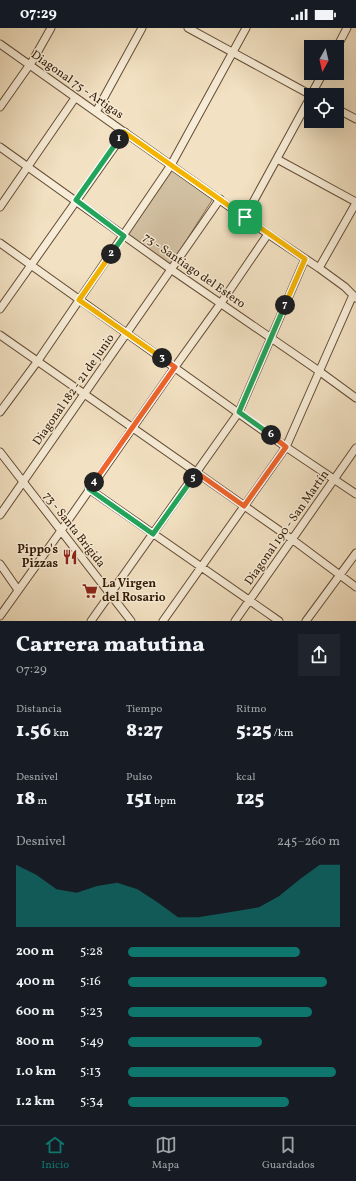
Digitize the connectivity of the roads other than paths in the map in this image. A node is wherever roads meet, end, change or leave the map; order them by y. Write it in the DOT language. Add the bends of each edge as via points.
graph roads {
  1 [pos="52,28"];
  2 [pos="142,28"];
  3 [pos="188,28"];
  4 [pos="246,28"];
  5 [pos="348,28"];
  6 [pos="341,40"];
  7 [pos="0,44"];
  8 [pos="232,53"];
  9 [pos="30,65"];
  10 [pos="304,91"];
  11 [pos="75,98"];
  12 [pos="0,107"];
  13 [pos="304,108"];
  14 [pos="96,112"];
  15 [pos="344,113"];
  16 [pos="356,119"];
  17 [pos="124,132"];
  18 [pos="0,148"];
  19 [pos="277,159"];
  20 [pos="171,165"];
  21 [pos="27,167"];
  22 [pos="220,199"];
  23 [pos="76,200"];
  24 [pos="356,203"];
  25 [pos="0,206"];
  26 [pos="245,217"];
  27 [pos="268,234"];
  28 [pos="124,236"];
  29 [pos="0,243"];
  30 [pos="305,259"];
  31 [pos="31,265"];
  32 [pos="319,268"];
  33 [pos="172,270"];
  34 [pos="355,296"];
  35 [pos="79,300"];
  36 [pos="221,303"];
  37 [pos="0,309"];
  38 [pos="127,333"];
  39 [pos="0,335"];
  40 [pos="271,338"];
  41 [pos="36,362"];
  42 [pos="175,367"];
  43 [pos="319,371"];
  44 [pos="84,394"];
  45 [pos="356,398"];
  46 [pos="0,412"];
  47 [pos="239,412"];
  48 [pos="132,427"];
  49 [pos="286,447"];
  50 [pos="356,448"];
  51 [pos="0,452"];
  52 [pos="196,472"];
  53 [pos="334,479"];
  54 [pos="23,482"];
  55 [pos="89,489"];
  56 [pos="356,494"];
  57 [pos="244,506"];
  58 [pos="0,514"];
  59 [pos="60,532"];
  60 [pos="153,534"];
  61 [pos="293,540"];
  62 [pos="356,553"];
  63 [pos="0,564"];
  64 [pos="202,568"];
  65 [pos="341,575"];
  66 [pos="356,587"];
  67 [pos="18,590"];
  68 [pos="110,595"];
  69 [pos="250,601"];
  70 [pos="0,616"];
  71 [pos="91,621"];
  72 [pos="131,621"];
  73 [pos="163,621"];
  74 [pos="235,621"];
  75 [pos="280,621"];
  76 [pos="306,621"];
  1 -- 9 [label="street"];
  2 -- 14 [label="street"];
  3 -- 8 [label="street"];
  4 -- 8 [label="street"];
  5 -- 6 [label="street"];
  7 -- 9 [label="street, Diagonal 75 - Artigas"];
  8 -- 10 [label="street"];
  8 -- 20 [label="street"];
  9 -- 11 [label="street, Diagonal 75 - Artigas"];
  9 -- 12 [label="street"];
  11 -- 14 [label="street, Diagonal 75 - Artigas"];
  11 -- 21 [label="street"];
  13 -- 19 [label="street"];
  14 -- 17 [label="street, Diagonal 75 - Artigas"];
  15 -- 16 [label="street"];
  17 -- 20 [label="street, Diagonal 75 - Artigas"];
  17 -- 23 [label="street"];
  18 -- 21 [label="street, 73 - Santiago del Estero"];
  19 -- 24 [label="street"];
  19 -- 26 [label="street"];
  20 -- 22 [label="street, Diagonal 75 - Artigas"];
  20 -- 28 [label="street"];
  21 -- 23 [label="street, 73 - Santiago del Estero"];
  21 -- 25 [label="street"];
  22 -- 26 [label="street, Diagonal 75 - Artigas"];
  22 -- 33 [label="street, Diagonal 182 - 21 de Junio"];
  23 -- 28 [label="street, 73 - Santiago del Estero"];
  23 -- 31 [label="street"];
  24 -- 32 [label="street"];
  26 -- 27 [label="street, Diagonal 75 - Artigas"];
  27 -- 30 [label="street, Diagonal 75 - Artigas"];
  27 -- 36 [label="street"];
  28 -- 33 [label="street, 73 - Santiago del Estero"];
  28 -- 35 [label="street"];
  29 -- 31 [label="street"];
  30 -- 32 [label="street, Diagonal 75 - Artigas"];
  30 -- 40 [label="street"];
  31 -- 35 [label="street"];
  31 -- 37 [label="street"];
  32 -- 34 [label="street, Diagonal 75 - Artigas"];
  33 -- 36 [label="street, 73 - Santiago del Estero"];
  33 -- 38 [label="street, Diagonal 182 - 21 de Junio"];
  34 -- 43 [label="street"];
  35 -- 38 [label="street"];
  35 -- 41 [label="street"];
  36 -- 40 [label="street, 73 - Santiago del Estero"];
  36 -- 42 [label="street"];
  38 -- 42 [label="street"];
  38 -- 44 [label="street, Diagonal 182 - 21 de Junio"];
  39 -- 41 [label="street"];
  40 -- 43 [label="street, 73 - Santiago del Estero"];
  40 -- 47 [label="street"];
  41 -- 44 [label="street"];
  41 -- 46 [label="street"];
  42 -- 47 [label="street"];
  42 -- 48 [label="street"];
  43 -- 45 [label="street, 73 - Santiago del Estero"];
  43 -- 49 [label="street"];
  44 -- 48 [label="street"];
  44 -- 54 [label="street, Diagonal 182 - 21 de Junio"];
  47 -- 49 [label="street"];
  47 -- 52 [label="street"];
  48 -- 52 [label="street"];
  48 -- 55 [label="street"];
  49 -- 53 [label="street"];
  49 -- 57 [label="street"];
  50 -- 53 [label="street, Diagonal 190 - San Martín"];
  51 -- 54 [label="street, 73 - Santa Brígida"];
  52 -- 57 [label="street"];
  52 -- 60 [label="street"];
  53 -- 56 [label="street"];
  53 -- 61 [label="street, Diagonal 190 - San Martín"];
  54 -- 58 [label="street, Diagonal 182 - 21 de Junio"];
  54 -- 59 [label="street, 73 - Santa Brígida"];
  55 -- 59 [label="street"];
  55 -- 60 [label="street"];
  57 -- 61 [label="street"];
  57 -- 64 [label="street"];
  59 -- 67 [label="street"];
  59 -- 68 [label="street, 73 - Santa Brígida"];
  60 -- 64 [label="street"];
  60 -- 68 [label="street"];
  61 -- 65 [label="street"];
  61 -- 69 [label="street, Diagonal 190 - San Martín"];
  62 -- 65 [label="street"];
  63 -- 67 [label="street"];
  64 -- 69 [label="street"];
  64 -- 73 [label="street"];
  65 -- 66 [label="street"];
  65 -- 76 [label="street"];
  67 -- 70 [label="street"];
  68 -- 71 [label="street"];
  68 -- 72 [label="street, 73 - Santa Brígida"];
  69 -- 74 [label="street, Diagonal 190 - San Martín"];
  69 -- 75 [label="street"];
}
